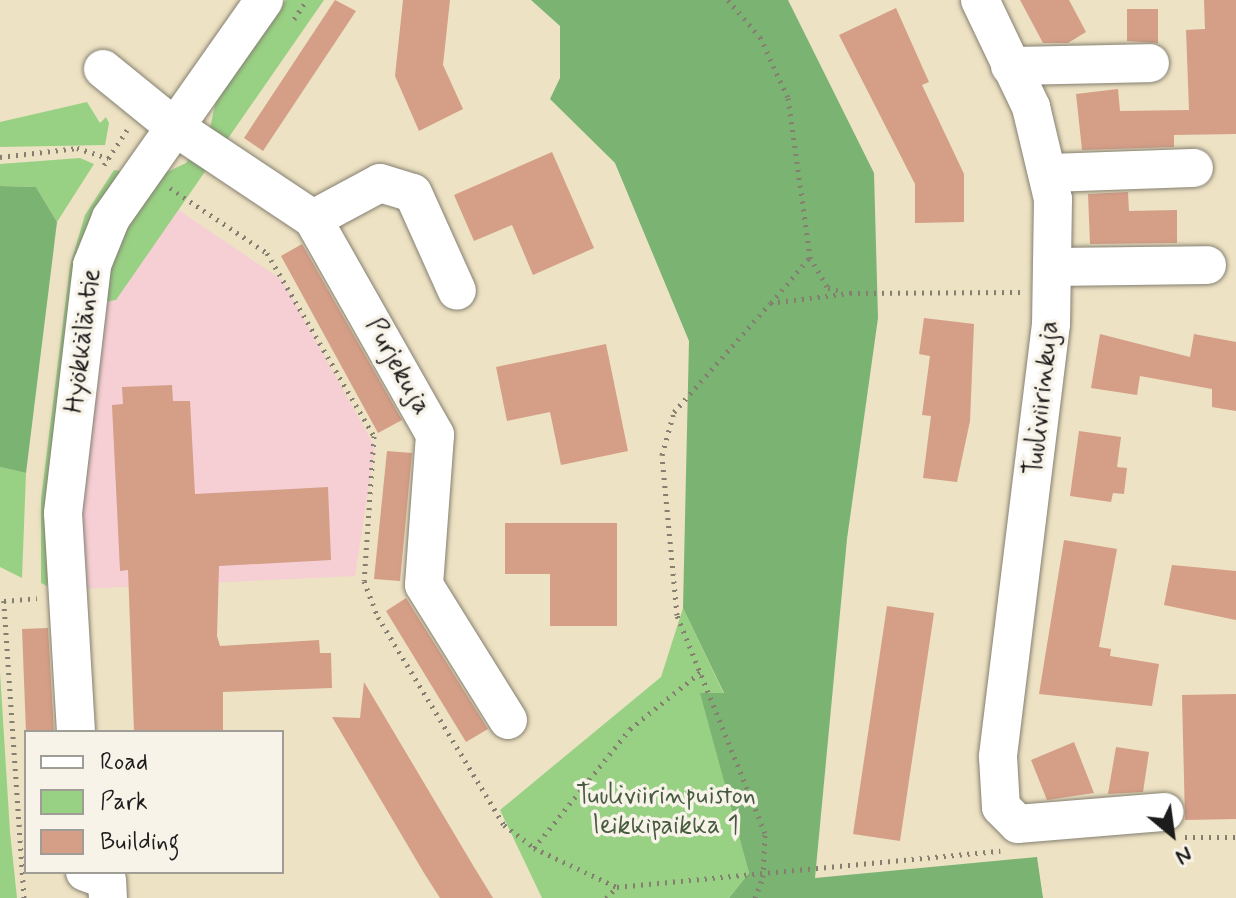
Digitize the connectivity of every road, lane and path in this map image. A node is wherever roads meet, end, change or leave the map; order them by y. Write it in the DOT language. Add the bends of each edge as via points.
graph roads {
  1 [pos="264,0"];
  2 [pos="728,0"];
  3 [pos="980,0"];
  4 [pos="1150,63"];
  5 [pos="1010,66"];
  6 [pos="103,69"];
  7 [pos="172,125"];
  8 [pos="114,148"];
  9 [pos="0,157"];
  10 [pos="108,158"];
  11 [pos="1194,168"];
  12 [pos="145,171"];
  13 [pos="1048,173"];
  14 [pos="313,219"];
  15 [pos="810,257"];
  16 [pos="1207,265"];
  17 [pos="1052,267"];
  18 [pos="457,291"];
  19 [pos="850,293"];
  20 [pos="884,293"];
  21 [pos="770,303"];
  22 [pos="68,595"];
  23 [pos="2,598"];
  24 [pos="703,670"];
  25 [pos="508,720"];
  26 [pos="76,730"];
  27 [pos="1173,825"];
  28 [pos="1236,837"];
  29 [pos="534,848"];
  30 [pos="1006,850"];
  31 [pos="90,874"];
  32 [pos="763,877"];
  33 [pos="617,887"];
  34 [pos="24,898"];
  35 [pos="108,898"];
  36 [pos="606,898"];
  37 [pos="755,898"];
  1 -- 7 [label="street, Hyökkäläntie"];
  2 -- 15 [label="path" via="760,37 788,98"];
  3 -- 5 [label="street, Tuuliviirinkuja"];
  4 -- 5 [label="street"];
  5 -- 13 [label="street, Tuuliviirinkuja" via="1031,107"];
  6 -- 7 [label="street, Purjekuja"];
  7 -- 12 [label="street, Hyökkäläntie"];
  7 -- 14 [label="street, Purjekuja"];
  8 -- 12 [label="path"];
  9 -- 10 [label="path" via="77,148"];
  11 -- 13 [label="street"];
  12 -- 22 [label="street, Hyökkäläntie" via="111,218 92,265 63,513"];
  12 -- 29 [label="path" via="267,253 291,290 374,436 364,581 378,617 483,797 504,825"];
  13 -- 17 [label="street, Tuuliviirinkuja"];
  14 -- 18 [label="street" via="380,183 413,193"];
  14 -- 25 [label="street, Purjekuja" via="435,435 424,585"];
  15 -- 19 [label="path" via="828,288"];
  15 -- 21 [label="path"];
  16 -- 17 [label="street"];
  17 -- 27 [label="street, Tuuliviirinkuja" via="1045,390 998,757 1001,807 1018,824"];
  19 -- 20 [label="path"];
  19 -- 21 [label="path"];
  21 -- 24 [label="path" via="674,412 662,455 677,615"];
  22 -- 23 [label="path"];
  22 -- 26 [label="street, Hyökkäläntie"];
  23 -- 34 [label="path"];
  24 -- 29 [label="path" via="630,729"];
  24 -- 32 [label="path" via="765,833"];
  27 -- 28 [label="path"];
  29 -- 33 [label="path"];
  30 -- 32 [label="path"];
  31 -- 35 [label="street" via="107,880"];
  32 -- 33 [label="path"];
  32 -- 37 [label="path"];
  33 -- 36 [label="path"];
}
